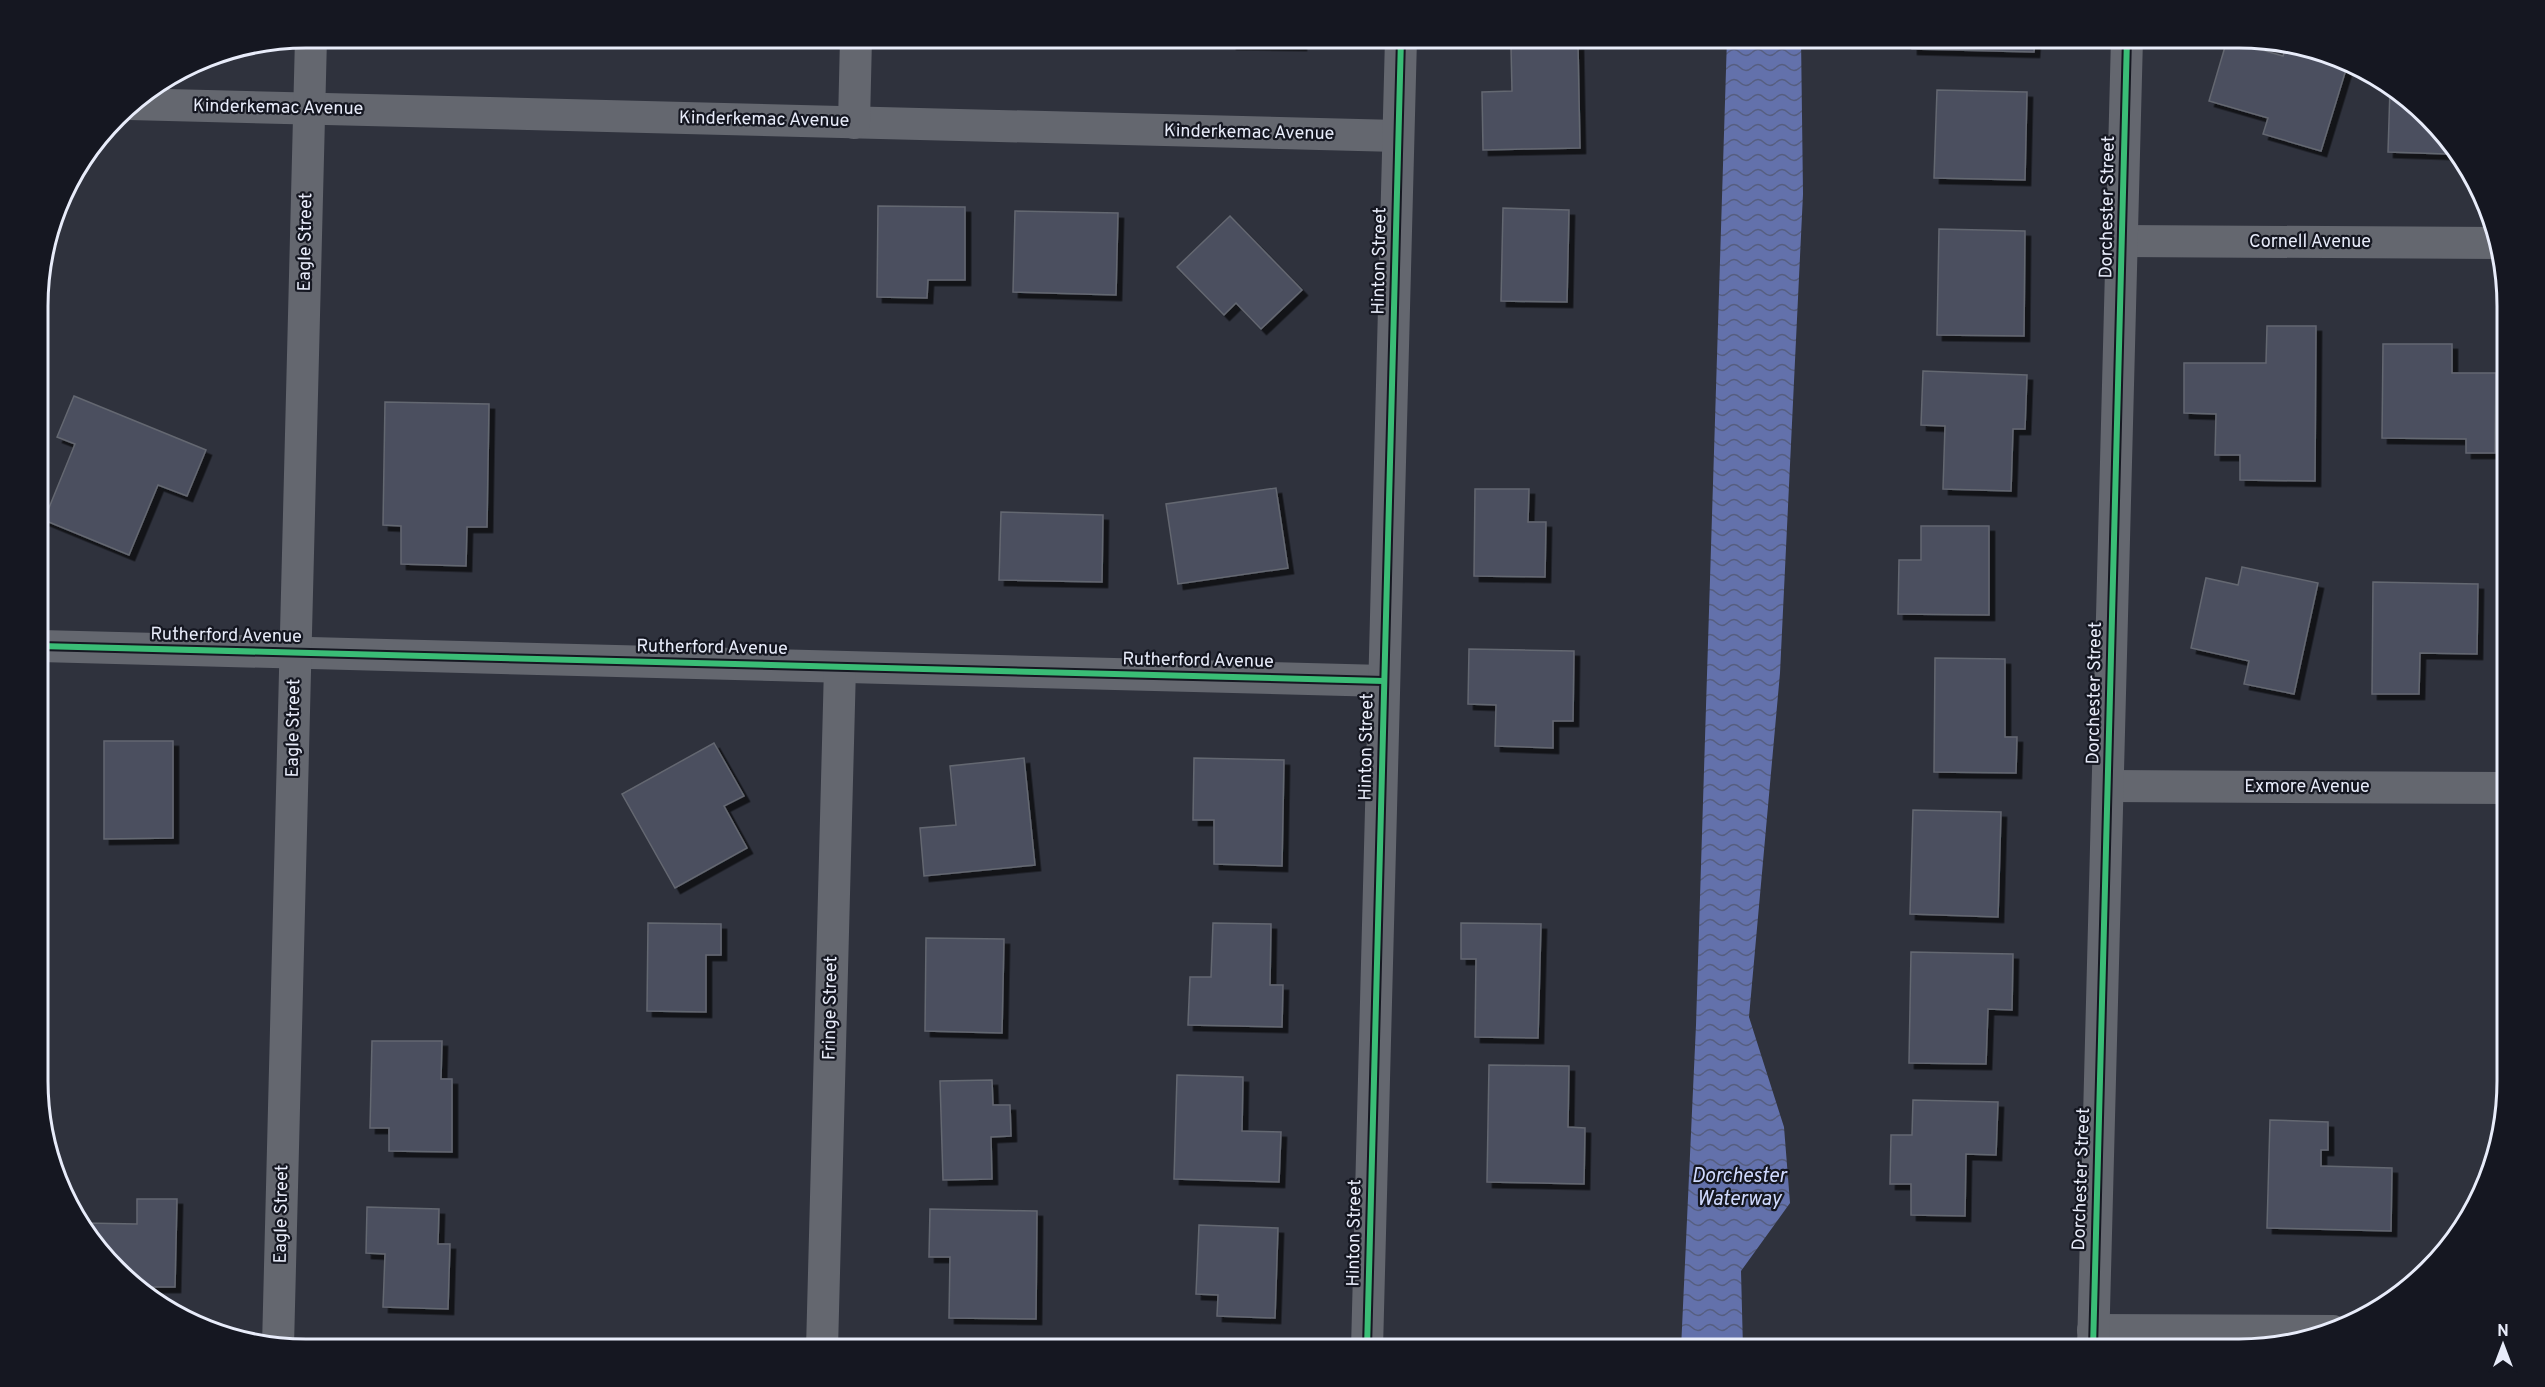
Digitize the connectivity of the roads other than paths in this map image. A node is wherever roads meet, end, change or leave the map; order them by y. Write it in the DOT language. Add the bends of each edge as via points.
graph roads {
  1 [pos="311,48"];
  2 [pos="856,48"];
  3 [pos="1401,48"];
  4 [pos="2127,48"];
  5 [pos="145,104"];
  6 [pos="310,109"];
  7 [pos="854,123"];
  8 [pos="1398,136"];
  9 [pos="2122,241"];
  10 [pos="2489,243"];
  11 [pos="48,646"];
  12 [pos="296,653"];
  13 [pos="840,667"];
  14 [pos="1384,681"];
  15 [pos="2108,786"];
  16 [pos="2497,788"];
  17 [pos="2296,1332"];
  18 [pos="278,1337"];
  19 [pos="822,1339"];
  20 [pos="1367,1339"];
  21 [pos="2093,1339"];
  22 [pos="2120,1339"];
  1 -- 6 [label="street, Eagle Street"];
  2 -- 7 [label="street"];
  3 -- 8 [label="street, Hinton Street"];
  4 -- 9 [label="street, Dorchester Street"];
  5 -- 6 [label="street, Kinderkemac Avenue"];
  6 -- 7 [label="street, Kinderkemac Avenue"];
  6 -- 12 [label="street, Eagle Street"];
  7 -- 8 [label="street, Kinderkemac Avenue"];
  8 -- 14 [label="street, Hinton Street"];
  9 -- 10 [label="street, Cornell Avenue"];
  9 -- 15 [label="street, Dorchester Street"];
  11 -- 12 [label="street, Rutherford Avenue"];
  12 -- 13 [label="street, Rutherford Avenue"];
  12 -- 18 [label="street, Eagle Street"];
  13 -- 14 [label="street, Rutherford Avenue"];
  13 -- 19 [label="street, Fringe Street"];
  14 -- 20 [label="street, Hinton Street"];
  15 -- 16 [label="street, Exmore Avenue"];
  15 -- 21 [label="street, Dorchester Street"];
  17 -- 22 [label="street"];
}
